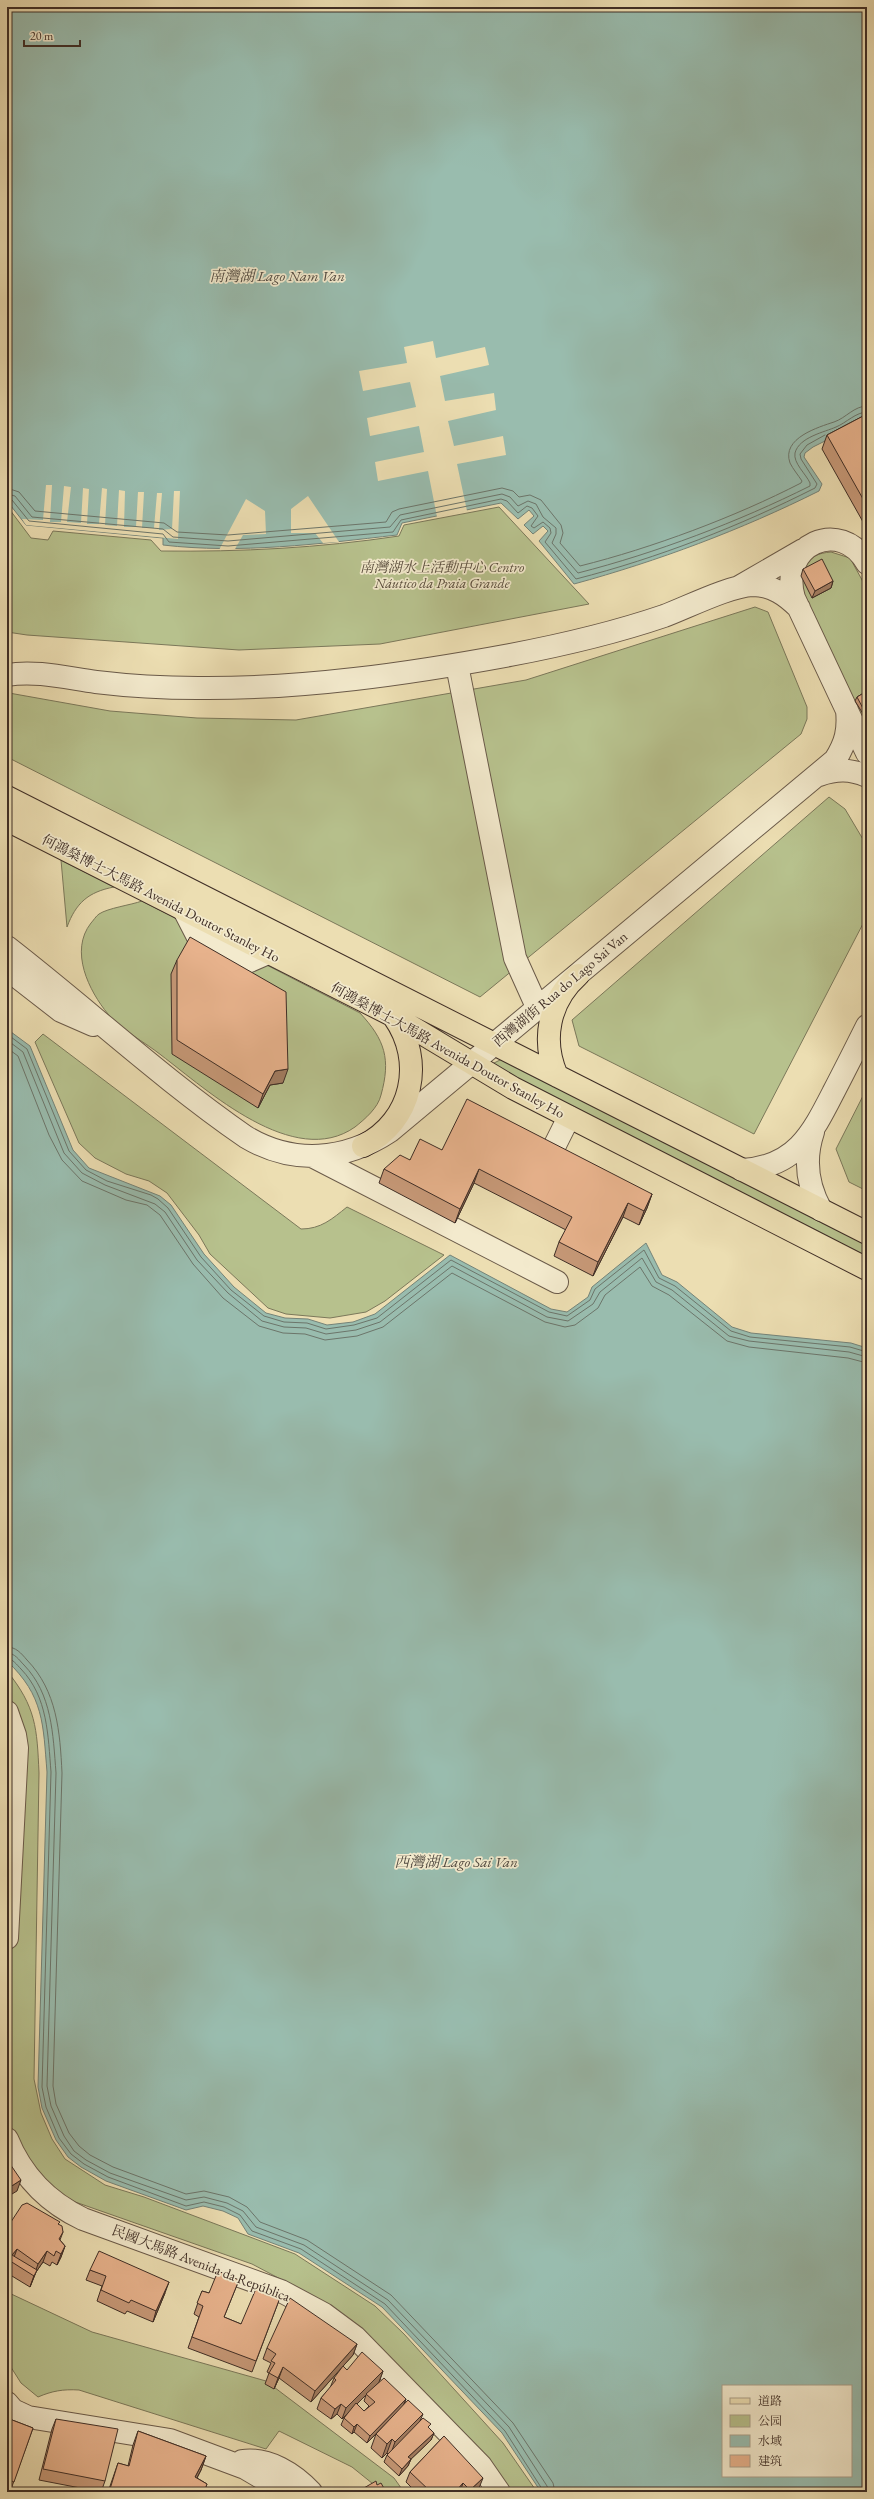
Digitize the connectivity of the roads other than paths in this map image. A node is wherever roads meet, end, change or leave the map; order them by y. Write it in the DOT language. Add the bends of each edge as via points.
graph roads {
  1 [pos="805,549"];
  2 [pos="867,563"];
  3 [pos="735,589"];
  4 [pos="799,608"];
  5 [pos="7,661"];
  6 [pos="457,665"];
  7 [pos="7,675"];
  8 [pos="57,676"];
  9 [pos="847,710"];
  10 [pos="867,753"];
  11 [pos="867,776"];
  12 [pos="814,777"];
  13 [pos="7,797"];
  14 [pos="7,820"];
  15 [pos="7,947"];
  16 [pos="7,969"];
  17 [pos="578,974"];
  18 [pos="538,1009"];
  19 [pos="394,1017"];
  20 [pos="867,1028"];
  21 [pos="110,1033"];
  22 [pos="494,1044"];
  23 [pos="471,1063"];
  24 [pos="557,1076"];
  25 [pos="569,1117"];
  26 [pos="816,1126"];
  27 [pos="363,1146"];
  28 [pos="314,1157"];
  29 [pos="549,1157"];
  30 [pos="742,1170"];
  31 [pos="821,1210"];
  32 [pos="867,1233"];
  33 [pos="867,1269"];
  34 [pos="557,1282"];
  35 [pos="7,1712"];
  36 [pos="7,1938"];
  37 [pos="7,2139"];
  38 [pos="7,2403"];
  39 [pos="231,2463"];
  40 [pos="286,2492"];
  41 [pos="311,2492"];
  42 [pos="499,2492"];
  1 -- 2 [label="street" via="816,542 843,542 855,548"];
  1 -- 3 [label="street"];
  1 -- 4 [label="street" via="796,559 791,572 790,585"];
  3 -- 4 [label="street" via="752,585 770,588 786,595"];
  3 -- 6 [label="street" via="664,616 576,643"];
  4 -- 9 [label="street"];
  5 -- 8 [label="street"];
  6 -- 8 [label="street" via="372,678 286,685 198,688 99,682"];
  6 -- 18 [label="street" via="515,958"];
  7 -- 8 [label="street" via="22,673"];
  9 -- 10 [label="street"];
  9 -- 12 [label="street, 西灣湖街 Rua do Lago Sai Van" via="848,728 844,745 835,760"];
  11 -- 12 [label="street, 西灣湖街 Rua do Lago Sai Van" via="848,770 832,771"];
  12 -- 17 [label="street, 西灣湖街 Rua do Lago Sai Van"];
  13 -- 22 [label="main road, 何鴻燊博士大馬路 Avenida Doutor Stanley Ho"];
  14 -- 19 [label="main road, 何鴻燊博士大馬路 Avenida Doutor Stanley Ho"];
  15 -- 21 [label="street, 西灣湖街 Rua do Lago Sai Van" via="72,998"];
  16 -- 21 [label="street, 西灣湖街 Rua do Lago Sai Van" via="61,1011"];
  17 -- 18 [label="street, 西灣湖街 Rua do Lago Sai Van"];
  17 -- 24 [label="main road" via="559,997 550,1024 549,1046"];
  18 -- 22 [label="street, 西灣湖街 Rua do Lago Sai Van"];
  19 -- 23 [label="main road, 何鴻燊博士大馬路 Avenida Doutor Stanley Ho"];
  19 -- 27 [label="main road" via="405,1035 410,1054 409,1089 402,1108 391,1125"];
  20 -- 26 [label="street"];
  21 -- 28 [label="street, 西灣湖街 Rua do Lago Sai Van" via="246,1138 273,1150"];
  22 -- 23 [label="street, 西灣湖街 Rua do Lago Sai Van"];
  22 -- 24 [label="main road, 何鴻燊博士大馬路 Avenida Doutor Stanley Ho"];
  23 -- 25 [label="main road, 何鴻燊博士大馬路 Avenida Doutor Stanley Ho"];
  23 -- 27 [label="street, 西灣湖街 Rua do Lago Sai Van" via="390,1131"];
  24 -- 30 [label="main road, 何鴻燊博士大馬路 Avenida Doutor Stanley Ho"];
  25 -- 29 [label="street"];
  25 -- 33 [label="main road, 何鴻燊博士大馬路 Avenida Doutor Stanley Ho"];
  26 -- 30 [label="street" via="804,1143 788,1156 770,1165"];
  26 -- 31 [label="street" via="809,1148 808,1169 812,1191"];
  27 -- 28 [label="street, 西灣湖街 Rua do Lago Sai Van" via="344,1153"];
  28 -- 34 [label="street"];
  30 -- 31 [label="main road, 何鴻燊博士大馬路 Avenida Doutor Stanley Ho"];
  31 -- 32 [label="main road, 何鴻燊博士大馬路 Avenida Doutor Stanley Ho"];
  35 -- 36 [label="street" via="14,1728 17,1748"];
  37 -- 42 [label="street, 民國大馬路 Avenida da República" via="29,2178 63,2208 83,2219 282,2291 334,2321 355,2338 481,2466"];
  38 -- 39 [label="street" via="28,2417 170,2440"];
  39 -- 40 [label="street"];
  39 -- 41 [label="street" via="248,2460 274,2465 298,2478"];
}
